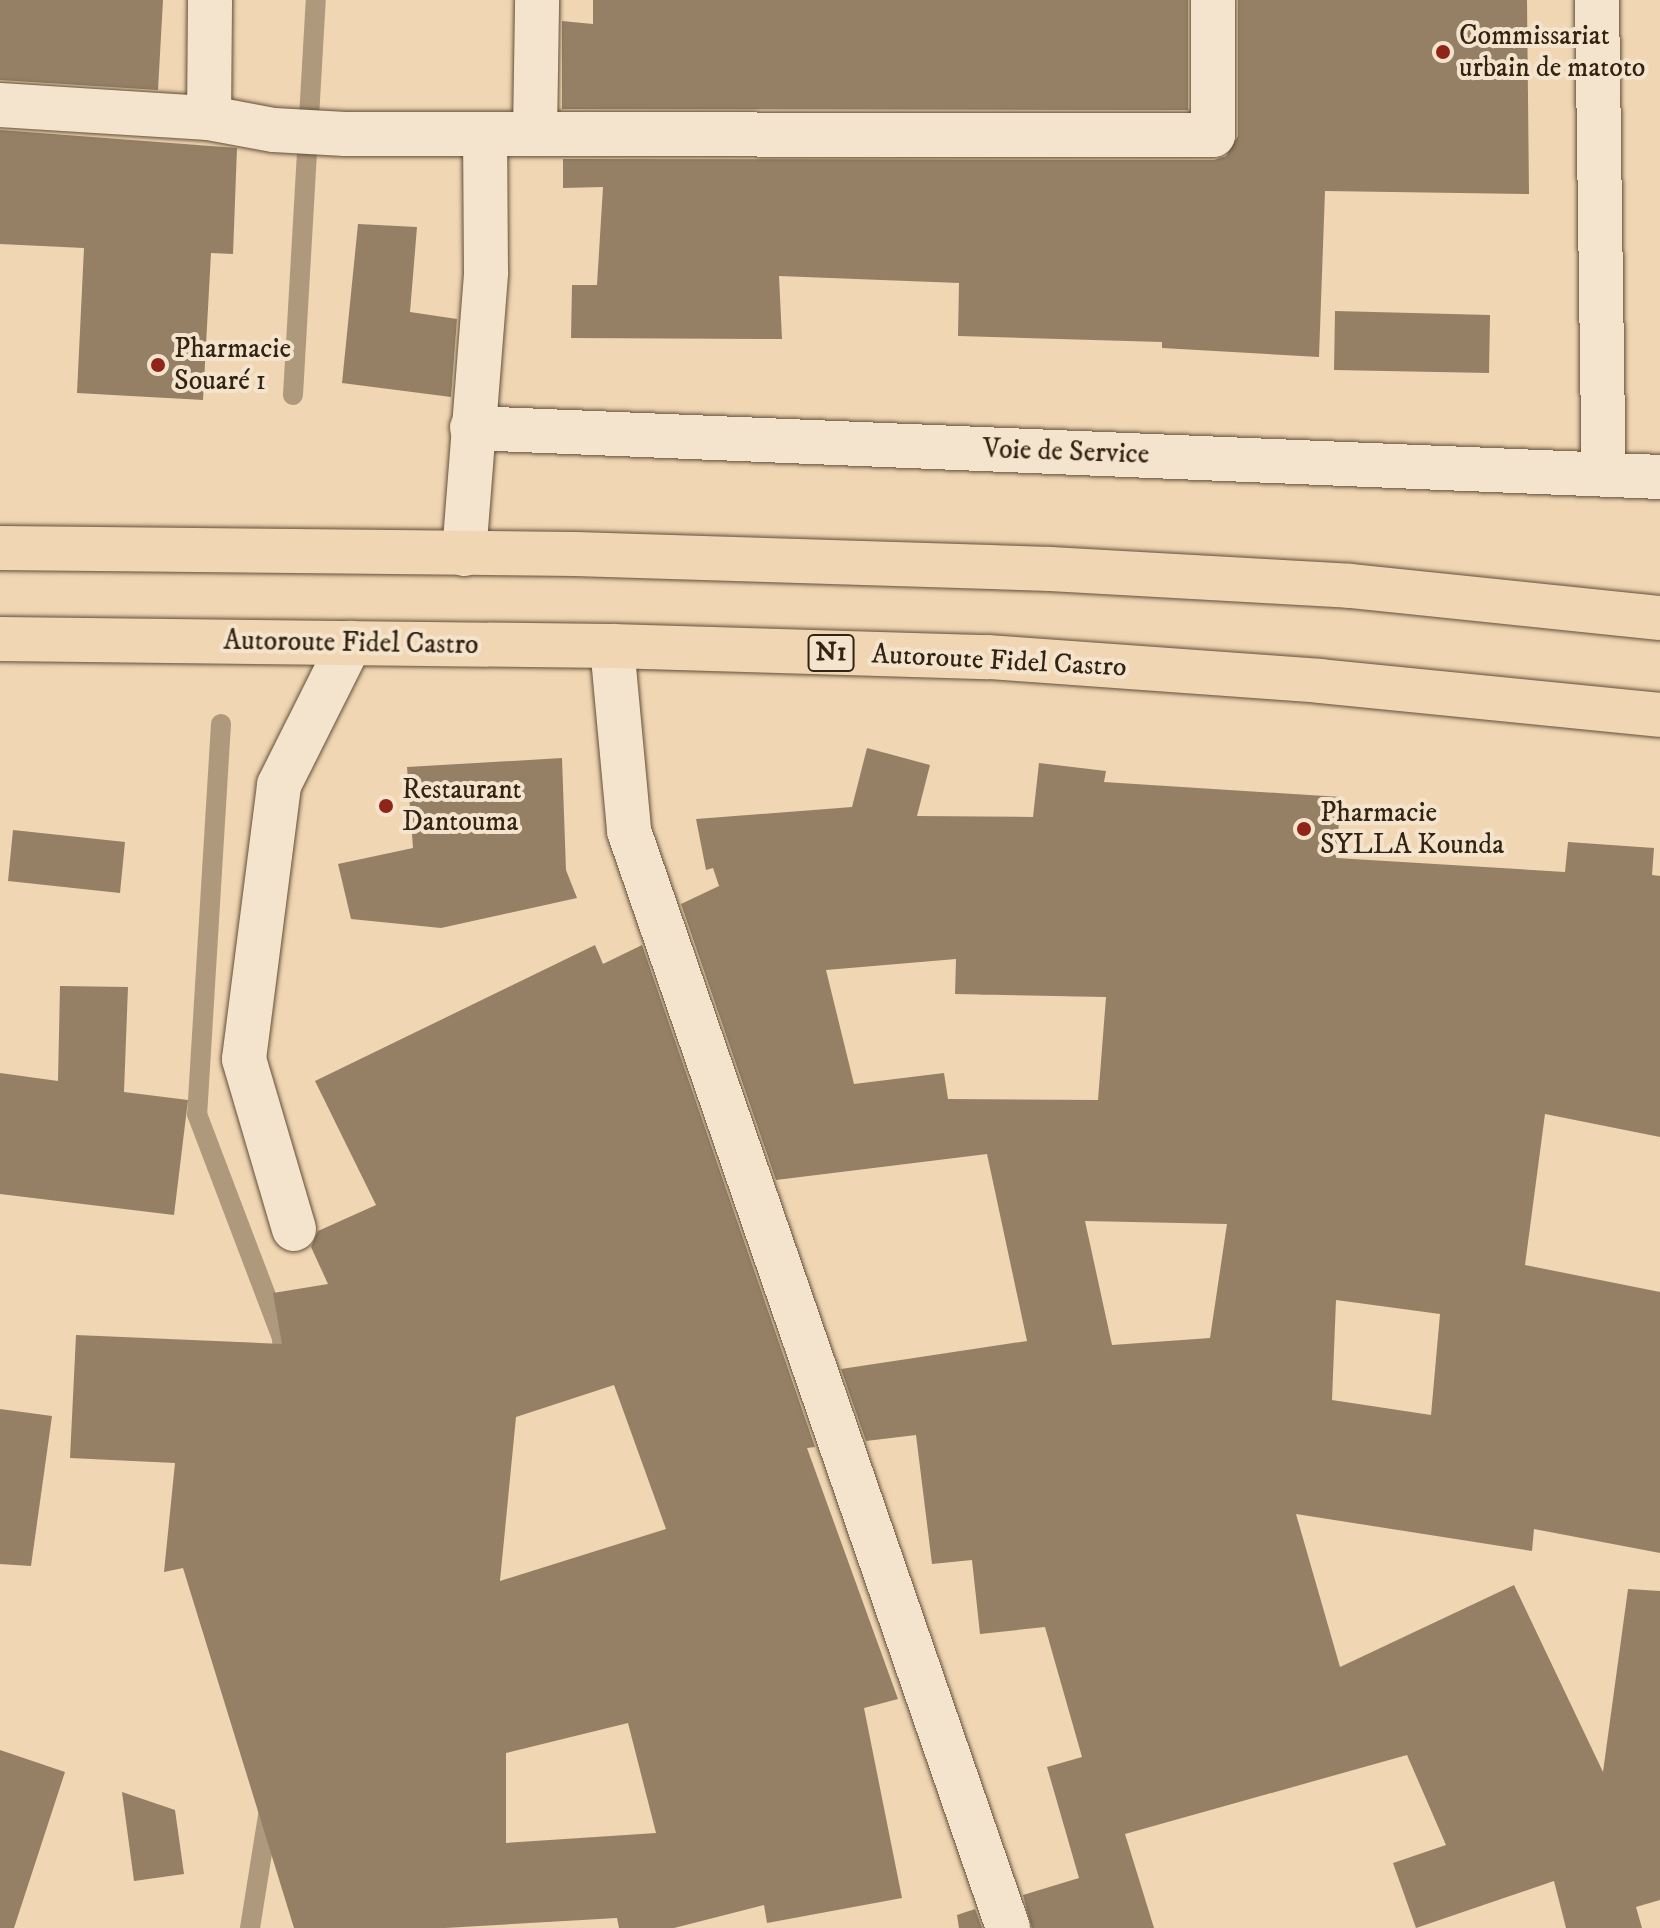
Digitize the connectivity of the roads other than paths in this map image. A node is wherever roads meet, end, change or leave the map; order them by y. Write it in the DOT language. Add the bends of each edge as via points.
graph roads {
  1 [pos="210,0"];
  2 [pos="537,0"];
  3 [pos="1213,0"];
  4 [pos="1597,0"];
  5 [pos="0,105"];
  6 [pos="209,118"];
  7 [pos="485,134"];
  8 [pos="535,134"];
  9 [pos="472,428"];
  10 [pos="1604,474"];
  11 [pos="1660,477"];
  12 [pos="0,548"];
  13 [pos="464,554"];
  14 [pos="1660,618"];
  15 [pos="0,639"];
  16 [pos="350,643"];
  17 [pos="612,646"];
  18 [pos="1660,715"];
  19 [pos="294,1229"];
  20 [pos="1008,1928"];
  1 -- 6 [label="street"];
  2 -- 8 [label="street"];
  3 -- 8 [label="street" via="1213,135"];
  4 -- 10 [label="street"];
  5 -- 6 [label="street"];
  6 -- 7 [label="street" via="274,130"];
  7 -- 8 [label="street"];
  7 -- 9 [label="street" via="486,272"];
  9 -- 10 [label="street, Voie de Service"];
  9 -- 13 [label="street"];
  10 -- 11 [label="street, Voie de Service"];
  12 -- 13 [label="highway"];
  13 -- 14 [label="highway" via="1050,569 1350,586"];
  15 -- 16 [label="highway, Autoroute Fidel Castro / N1"];
  16 -- 17 [label="highway, Autoroute Fidel Castro / N1"];
  16 -- 19 [label="street" via="279,785 244,1059"];
  17 -- 18 [label="highway, Autoroute Fidel Castro / N1" via="988,657 1320,681"];
  17 -- 20 [label="street" via="629,831"];
}
